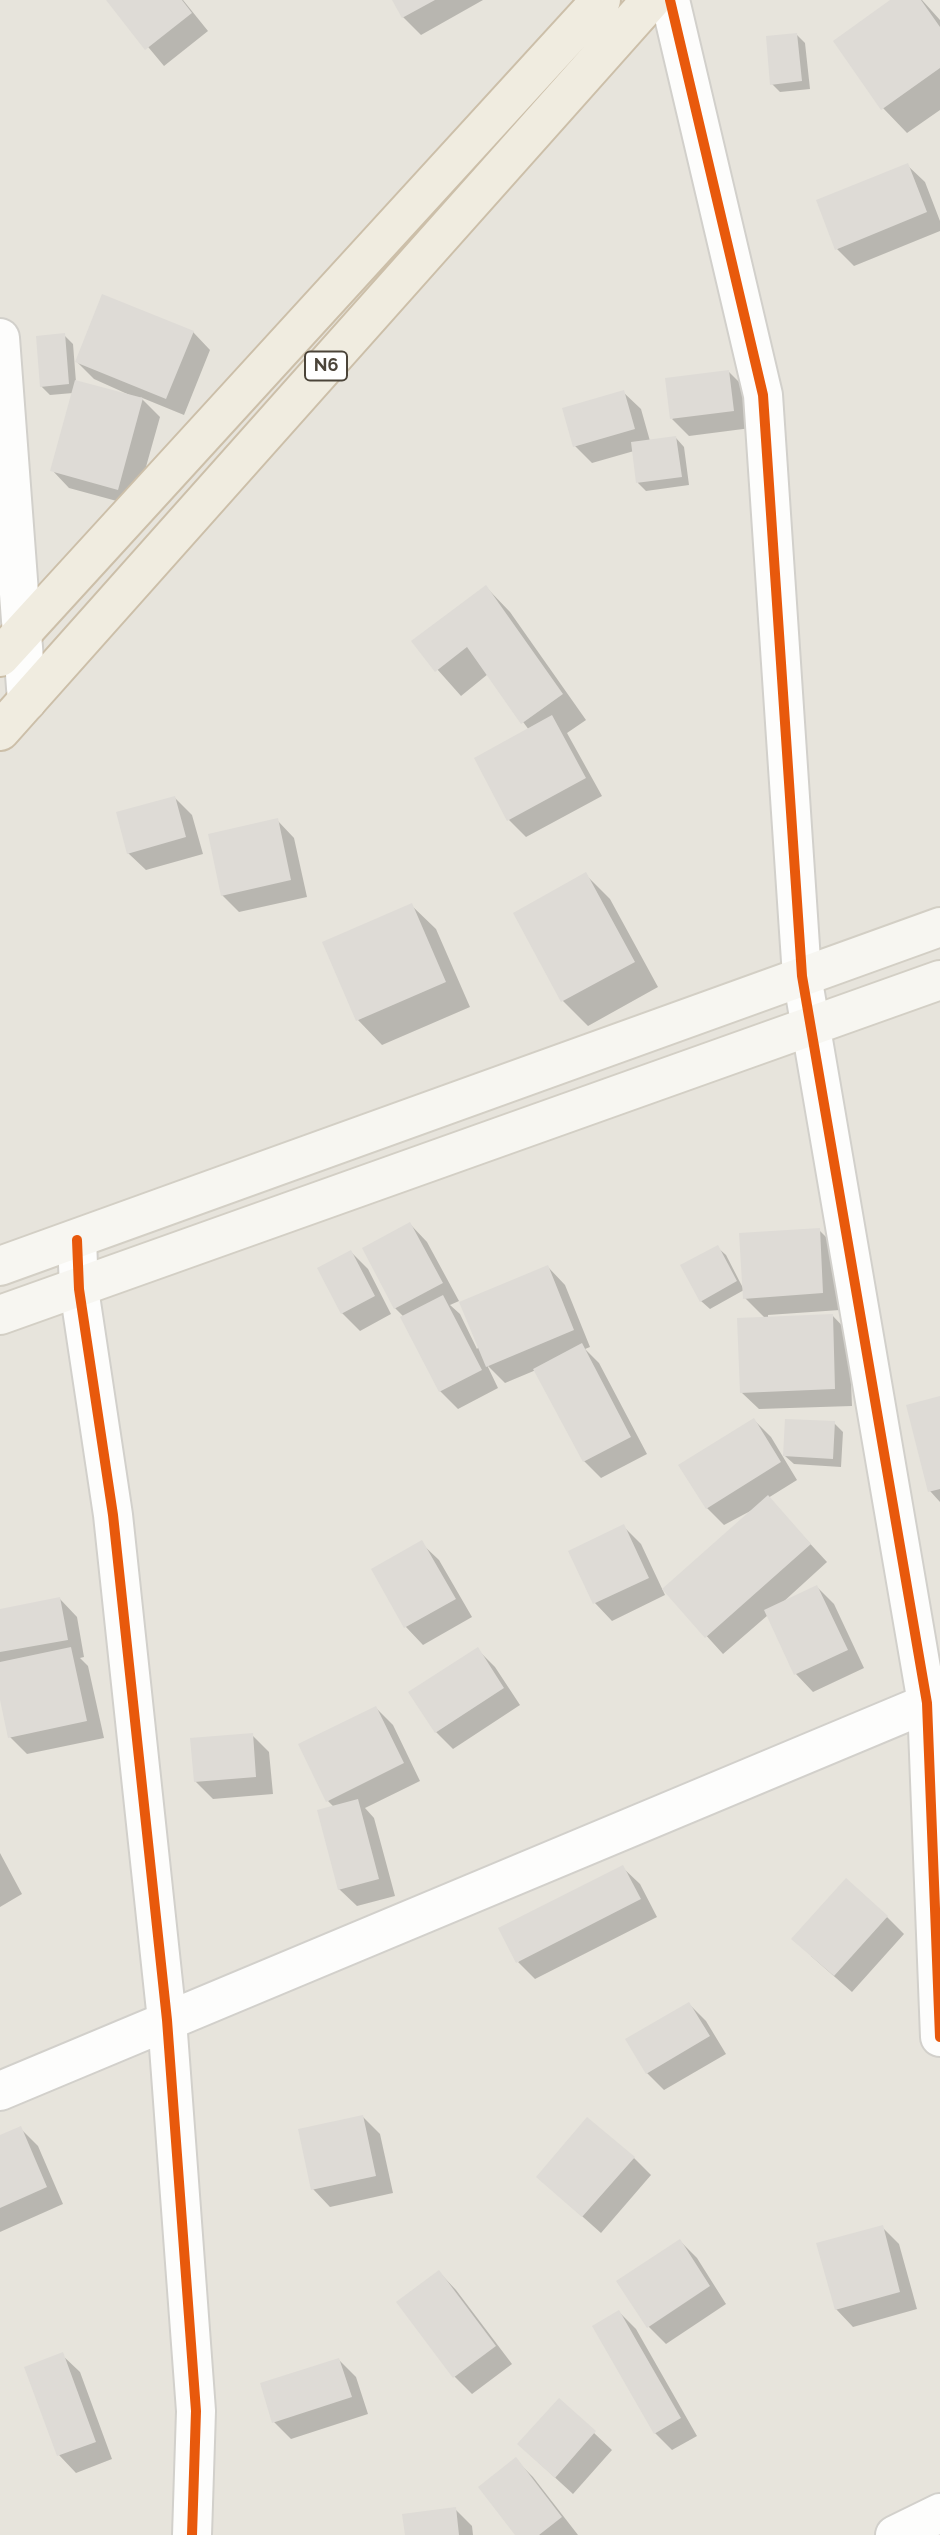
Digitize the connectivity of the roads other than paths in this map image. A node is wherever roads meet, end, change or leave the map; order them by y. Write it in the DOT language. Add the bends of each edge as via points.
graph roads {
  1 [pos="601,0"];
  2 [pos="651,0"];
  3 [pos="670,0"];
  4 [pos="0,338"];
  5 [pos="11,645"];
  6 [pos="27,701"];
  7 [pos="0,731"];
  8 [pos="940,928"];
  9 [pos="802,976"];
  10 [pos="940,981"];
  11 [pos="810,1026"];
  12 [pos="77,1240"];
  13 [pos="0,1266"];
  14 [pos="79,1289"];
  15 [pos="0,1315"];
  16 [pos="934,1701"];
  17 [pos="167,2020"];
  18 [pos="940,2037"];
  19 [pos="0,2091"];
  20 [pos="940,2513"];
  21 [pos="192,2535"];
  22 [pos="895,2535"];
  1 -- 5 [label="highway, N6"];
  2 -- 6 [label="highway, N6"];
  3 -- 9 [label="street" via="763,395"];
  4 -- 5 [label="street"];
  5 -- 6 [label="street"];
  6 -- 7 [label="highway, N6"];
  8 -- 9 [label="main road"];
  9 -- 11 [label="street"];
  9 -- 12 [label="main road"];
  10 -- 11 [label="main road"];
  11 -- 14 [label="main road"];
  11 -- 16 [label="street"];
  12 -- 13 [label="main road"];
  12 -- 14 [label="street"];
  14 -- 15 [label="main road"];
  14 -- 17 [label="street" via="113,1515"];
  16 -- 17 [label="street"];
  16 -- 18 [label="street"];
  17 -- 19 [label="street"];
  17 -- 21 [label="street" via="197,2411"];
  20 -- 22 [label="street"];
}
